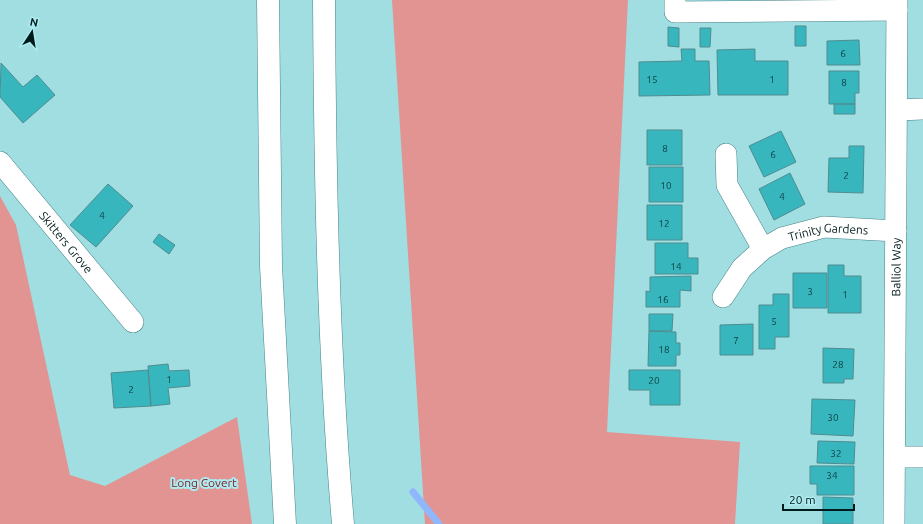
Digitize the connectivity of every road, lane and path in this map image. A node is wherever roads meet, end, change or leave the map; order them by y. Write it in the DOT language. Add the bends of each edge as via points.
graph roads {
  1 [pos="268,0"];
  2 [pos="324,0"];
  3 [pos="675,0"];
  4 [pos="897,5"];
  5 [pos="923,109"];
  6 [pos="897,110"];
  7 [pos="726,154"];
  8 [pos="0,162"];
  9 [pos="896,231"];
  10 [pos="763,249"];
  11 [pos="723,297"];
  12 [pos="133,322"];
  13 [pos="895,457"];
  14 [pos="923,457"];
  15 [pos="285,524"];
  16 [pos="343,524"];
  17 [pos="894,524"];
  1 -- 15 [label="highway" via="271,266"];
  2 -- 16 [label="highway" via="325,145 336,445"];
  3 -- 4 [label="street, Balliol Way" via="675,12"];
  4 -- 6 [label="street, Balliol Way"];
  5 -- 6 [label="street"];
  6 -- 9 [label="street, Balliol Way"];
  7 -- 10 [label="street" via="727,185"];
  8 -- 12 [label="street, Skitters Grove"];
  9 -- 10 [label="street, Trinity Gardens" via="824,227 782,238"];
  9 -- 13 [label="street, Balliol Way"];
  10 -- 11 [label="street, Trinity Gardens" via="742,268"];
  13 -- 14 [label="street"];
  13 -- 17 [label="street, Balliol Way"];
}
